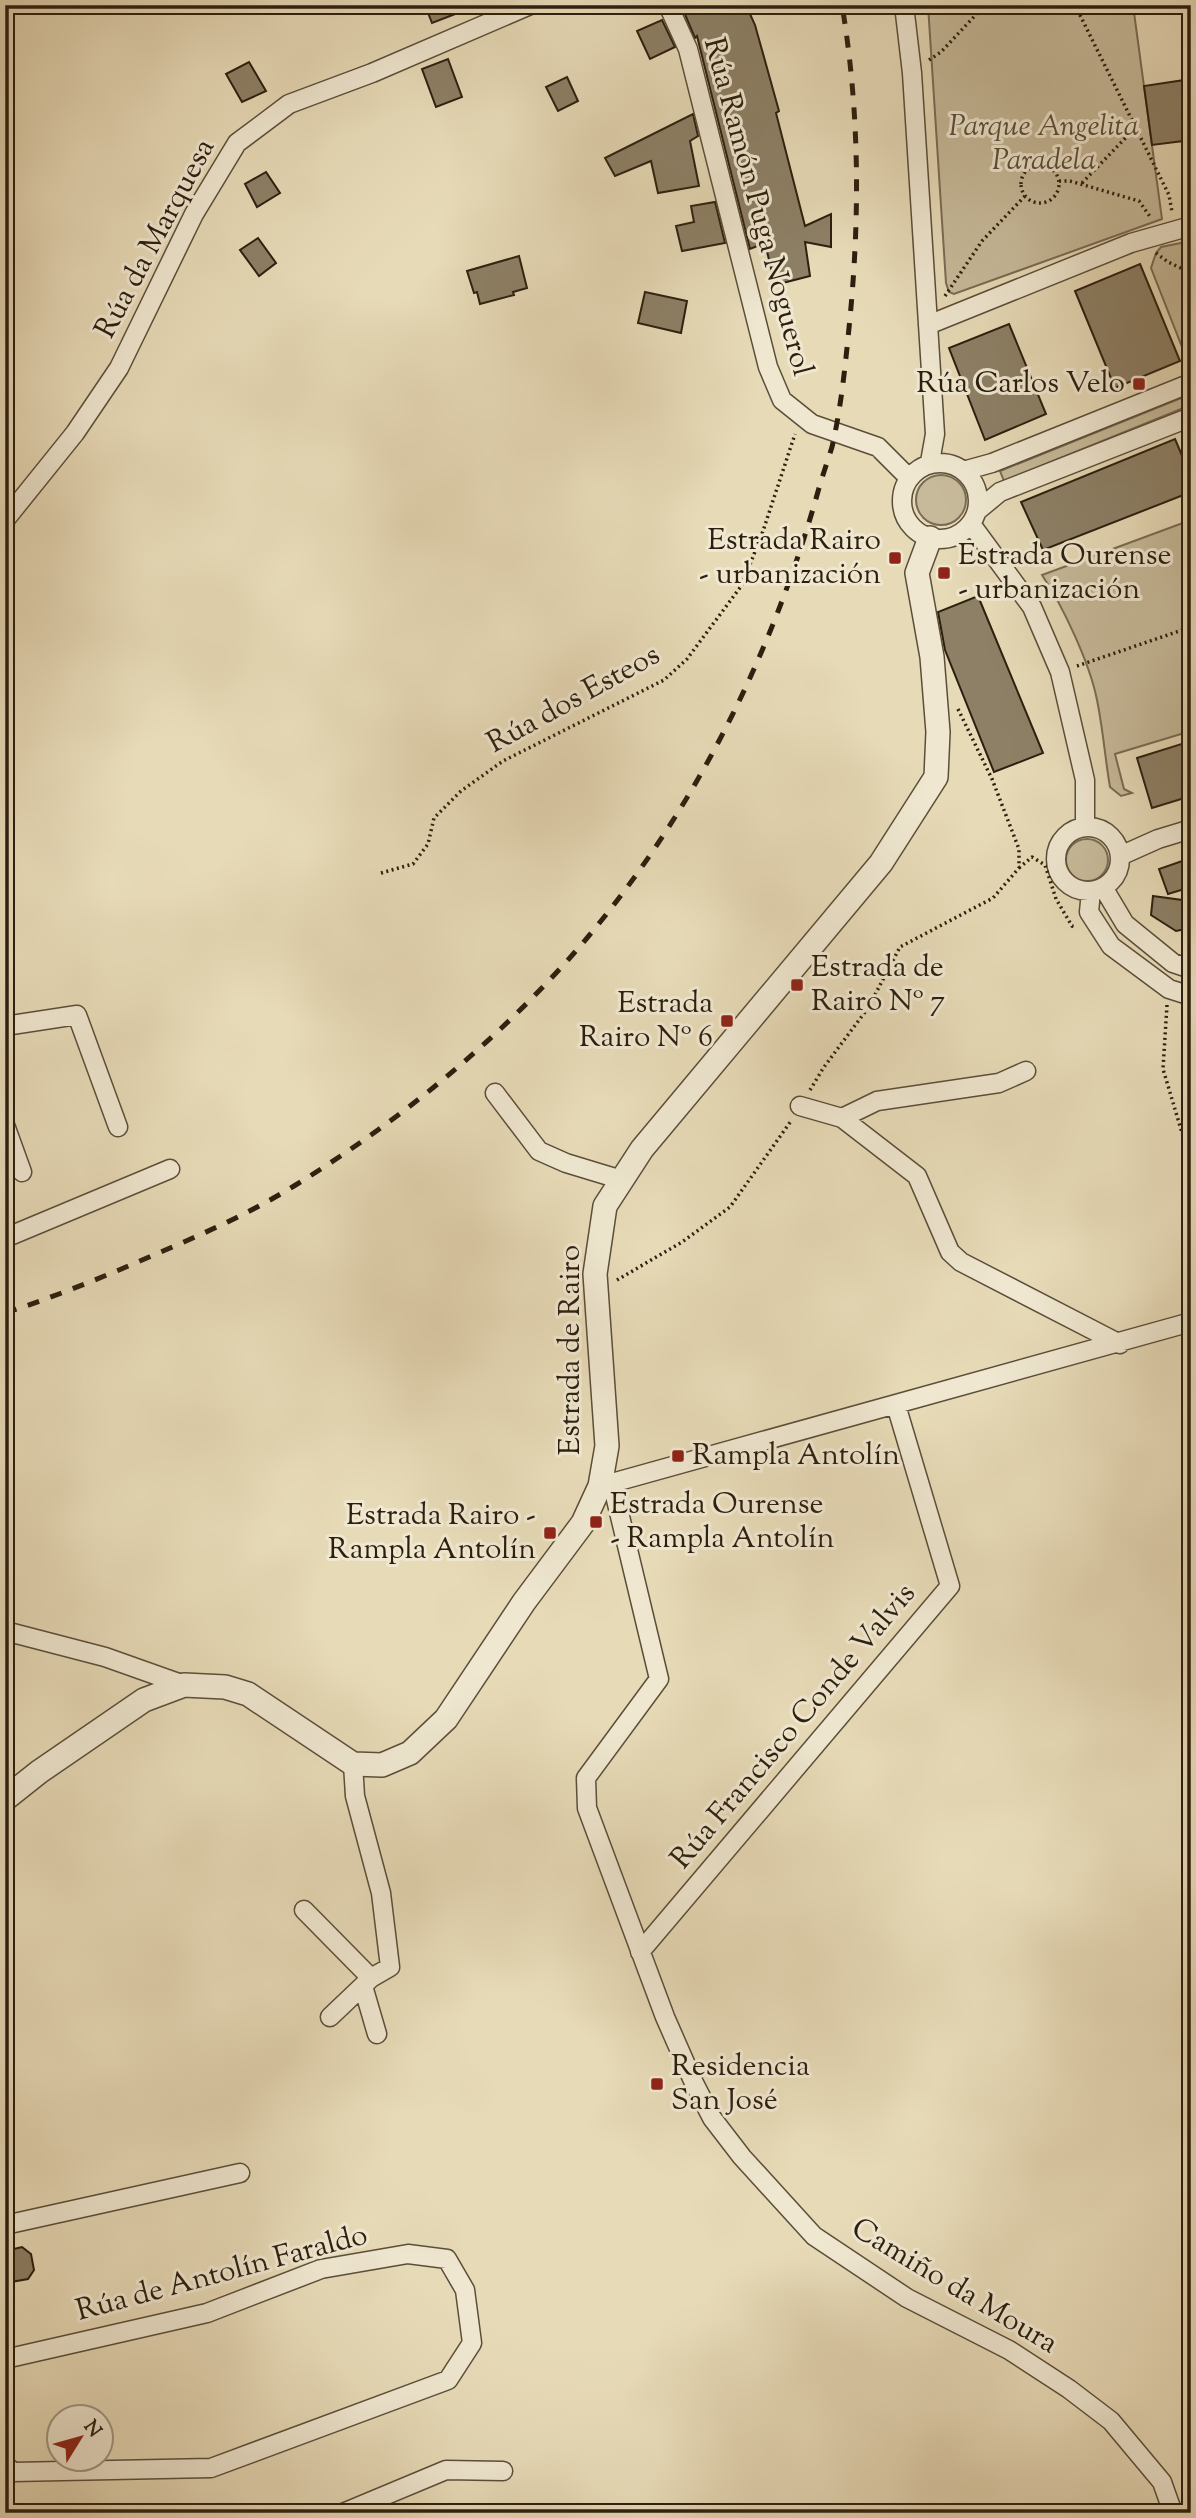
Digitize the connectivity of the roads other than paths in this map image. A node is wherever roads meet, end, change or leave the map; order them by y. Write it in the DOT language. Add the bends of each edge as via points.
graph roads {
  1 [pos="530,5"];
  2 [pos="667,5"];
  3 [pos="904,5"];
  4 [pos="1191,226"];
  5 [pos="928,325"];
  6 [pos="1191,383"];
  7 [pos="1191,417"];
  8 [pos="930,463"];
  9 [pos="963,471"];
  10 [pos="909,478"];
  11 [pos="974,518"];
  12 [pos="5,520"];
  13 [pos="930,538"];
  14 [pos="1085,827"];
  15 [pos="1191,829"];
  16 [pos="1120,856"];
  17 [pos="1097,889"];
  18 [pos="1191,969"];
  19 [pos="1191,996"];
  20 [pos="5,1026"];
  21 [pos="1026,1071"];
  22 [pos="495,1093"];
  23 [pos="800,1106"];
  24 [pos="842,1118"];
  25 [pos="5,1125"];
  26 [pos="118,1127"];
  27 [pos="170,1169"];
  28 [pos="22,1172"];
  29 [pos="622,1180"];
  30 [pos="5,1238"];
  31 [pos="1191,1322"];
  32 [pos="1120,1343"];
  33 [pos="896,1405"];
  34 [pos="606,1485"];
  35 [pos="5,1631"];
  36 [pos="184,1685"];
  37 [pos="353,1764"];
  38 [pos="5,1799"];
  39 [pos="304,1910"];
  40 [pos="640,1952"];
  41 [pos="367,1982"];
  42 [pos="330,2017"];
  43 [pos="377,2034"];
  44 [pos="240,2173"];
  45 [pos="5,2225"];
  46 [pos="5,2359"];
  47 [pos="5,2465"];
  48 [pos="503,2471"];
  49 [pos="343,2513"];
  50 [pos="1173,2513"];
  1 -- 12 [label="street, Rúa da Marquesa" via="372,74 289,104 237,143 194,214 119,368 75,433"];
  2 -- 10 [label="street, Rúa Ramón Puga Noguerol" via="688,49 768,367 782,400 812,424 878,447"];
  3 -- 5 [label="street"];
  4 -- 5 [label="street" via="1142,239"];
  5 -- 8 [label="street" via="935,434"];
  6 -- 9 [label="street"];
  7 -- 11 [label="street" via="1000,492"];
  8 -- 9 [label="street" via="950,464"];
  8 -- 10 [label="street"];
  9 -- 11 [label="street" via="978,496"];
  10 -- 13 [label="street" via="902,506 907,520"];
  11 -- 13 [label="street" via="959,534"];
  11 -- 14 [label="street" via="1032,607 1060,672 1085,780"];
  13 -- 29 [label="street, Estrada de Rairo" via="917,573 932,657 936,776 881,863"];
  14 -- 16 [label="street" via="1108,835"];
  14 -- 17 [label="street" via="1063,839 1056,862 1068,884 1079,890"];
  15 -- 16 [label="street"];
  16 -- 17 [label="street" via="1113,880"];
  17 -- 18 [label="street" via="1125,924 1173,963"];
  17 -- 19 [label="street" via="1088,912 1111,946 1169,989"];
  20 -- 26 [label="street" via="77,1016"];
  21 -- 24 [label="street" via="999,1083 877,1101"];
  22 -- 29 [label="street" via="539,1151"];
  23 -- 24 [label="street"];
  24 -- 32 [label="street" via="917,1176 950,1252 961,1262"];
  25 -- 28 [label="street"];
  27 -- 30 [label="street"];
  29 -- 34 [label="street, Estrada de Rairo" via="605,1206 596,1274"];
  31 -- 32 [label="street"];
  32 -- 33 [label="street"];
  33 -- 34 [label="street"];
  33 -- 40 [label="street, Rúa Francisco Conde Valvis" via="950,1586"];
  34 -- 37 [label="street, Estrada de Rairo" via="446,1719 410,1753 382,1765"];
  34 -- 40 [label="street, Camiño da Moura" via="659,1679 586,1778 587,1808"];
  35 -- 36 [label="street" via="105,1657"];
  36 -- 37 [label="street" via="225,1687 248,1694"];
  36 -- 38 [label="street" via="144,1700"];
  37 -- 41 [label="street" via="355,1796 381,1893 390,1967"];
  39 -- 41 [label="street"];
  40 -- 50 [label="street, Camiño da Moura" via="712,2118 814,2236 907,2298 1009,2350 1111,2421 1162,2482"];
  41 -- 42 [label="street"];
  41 -- 43 [label="street"];
  44 -- 45 [label="street"];
  46 -- 47 [label="street, Rúa de Antolín Faraldo" via="207,2313 321,2269 408,2254 447,2259 465,2290 472,2343 449,2380 211,2468 13,2472"];
  48 -- 49 [label="street" via="446,2470"];
}
